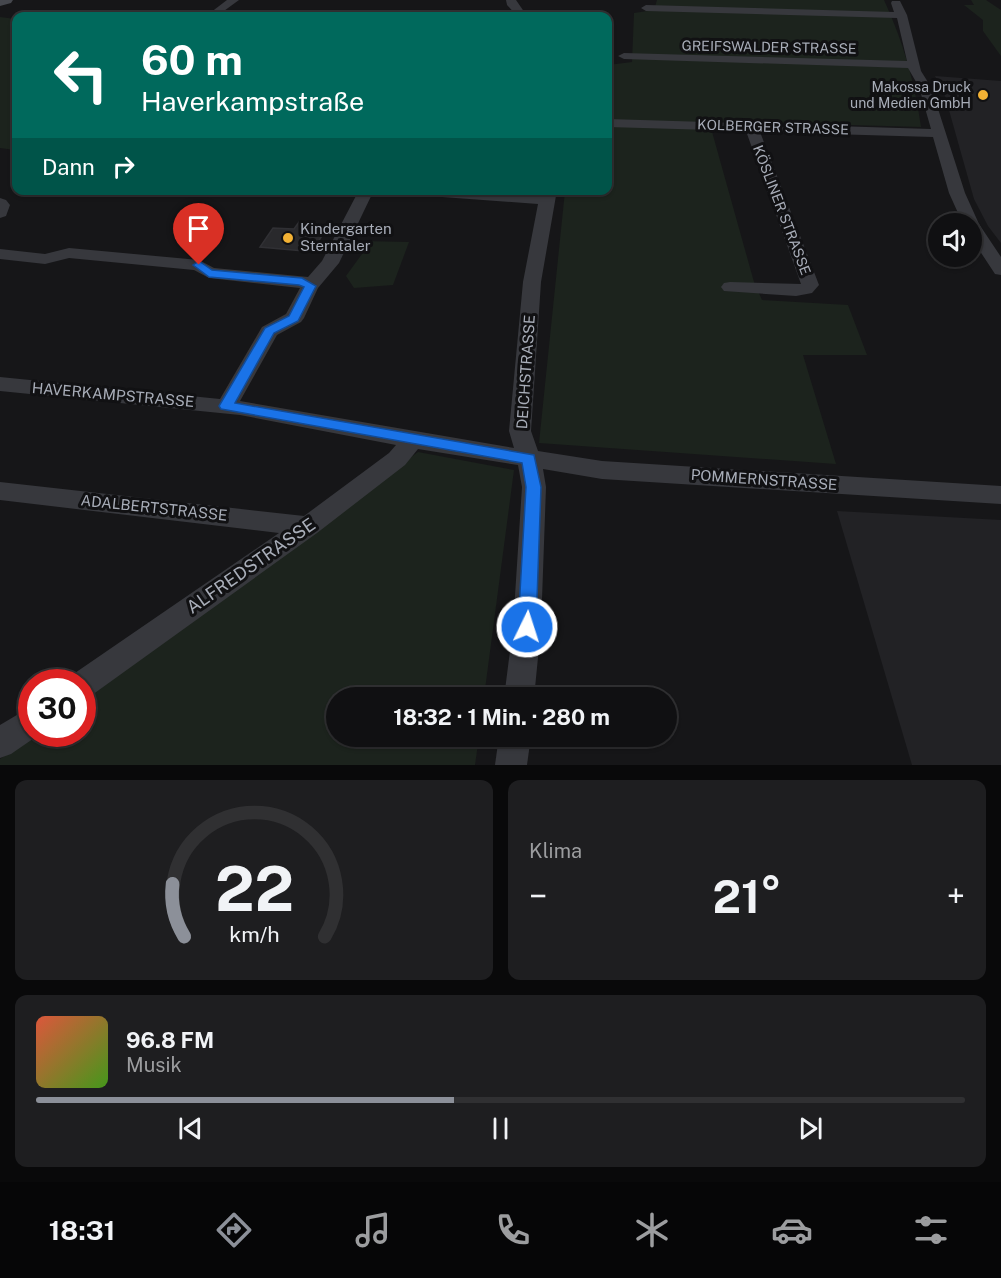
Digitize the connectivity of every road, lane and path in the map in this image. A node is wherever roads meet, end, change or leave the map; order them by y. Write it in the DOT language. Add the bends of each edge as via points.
graph roads {
  1 [pos="6,0"];
  2 [pos="234,0"];
  3 [pos="894,0"];
  4 [pos="0,2"];
  5 [pos="646,8"];
  6 [pos="217,12"];
  7 [pos="902,15"];
  8 [pos="624,56"];
  9 [pos="913,65"];
  10 [pos="612,123"];
  11 [pos="751,126"];
  12 [pos="938,133"];
  13 [pos="364,195"];
  14 [pos="548,195"];
  15 [pos="0,202"];
  16 [pos="0,213"];
  17 [pos="966,213"];
  18 [pos="982,242"];
  19 [pos="0,254"];
  20 [pos="1001,270"];
  21 [pos="310,286"];
  22 [pos="730,287"];
  23 [pos="0,384"];
  24 [pos="226,406"];
  25 [pos="413,440"];
  26 [pos="529,459"];
  27 [pos="0,491"];
  28 [pos="1001,495"];
  29 [pos="308,526"];
  30 [pos="96,675"];
  31 [pos="520,687"];
  32 [pos="18,731"];
  33 [pos="0,743"];
  34 [pos="513,747"];
  35 [pos="511,765"];
  1 -- 4 [label="street"];
  2 -- 6 [label="street"];
  3 -- 7 [label="street"];
  5 -- 7 [label="street"];
  7 -- 9 [label="street"];
  8 -- 9 [label="street, GREIFSWALDER STRASSE"];
  9 -- 12 [label="street" via="925,87"];
  10 -- 11 [label="street, KOLBERGER STRASSE"];
  11 -- 12 [label="street, KOLBERGER STRASSE"];
  11 -- 22 [label="street, KÖSLINER STRASSE" via="810,285 796,290"];
  12 -- 17 [label="street"];
  13 -- 21 [label="street" via="330,263"];
  14 -- 26 [label="street, DEICHSTRASSE" via="531,289 520,431"];
  15 -- 16 [label="street"];
  18 -- 20 [label="street"];
  19 -- 21 [label="street" via="45,259 69,253 199,265 209,273 302,281"];
  21 -- 24 [label="street" via="294,318 269,330"];
  23 -- 24 [label="street, HAVERKAMPSTRASSE"];
  24 -- 25 [label="street, HAVERKAMPSTRASSE"];
  25 -- 26 [label="street, HAVERKAMPSTRASSE"];
  25 -- 29 [label="street, ALFREDSTRASSE" via="397,459"];
  26 -- 28 [label="street, POMMERNSTRASSE" via="602,470"];
  26 -- 31 [label="street, DEICHSTRASSE" via="534,487"];
  27 -- 29 [label="street, ADALBERTSTRASSE"];
  29 -- 30 [label="street, ALFREDSTRASSE"];
  32 -- 33 [label="street"];
  34 -- 35 [label="street"];
}
